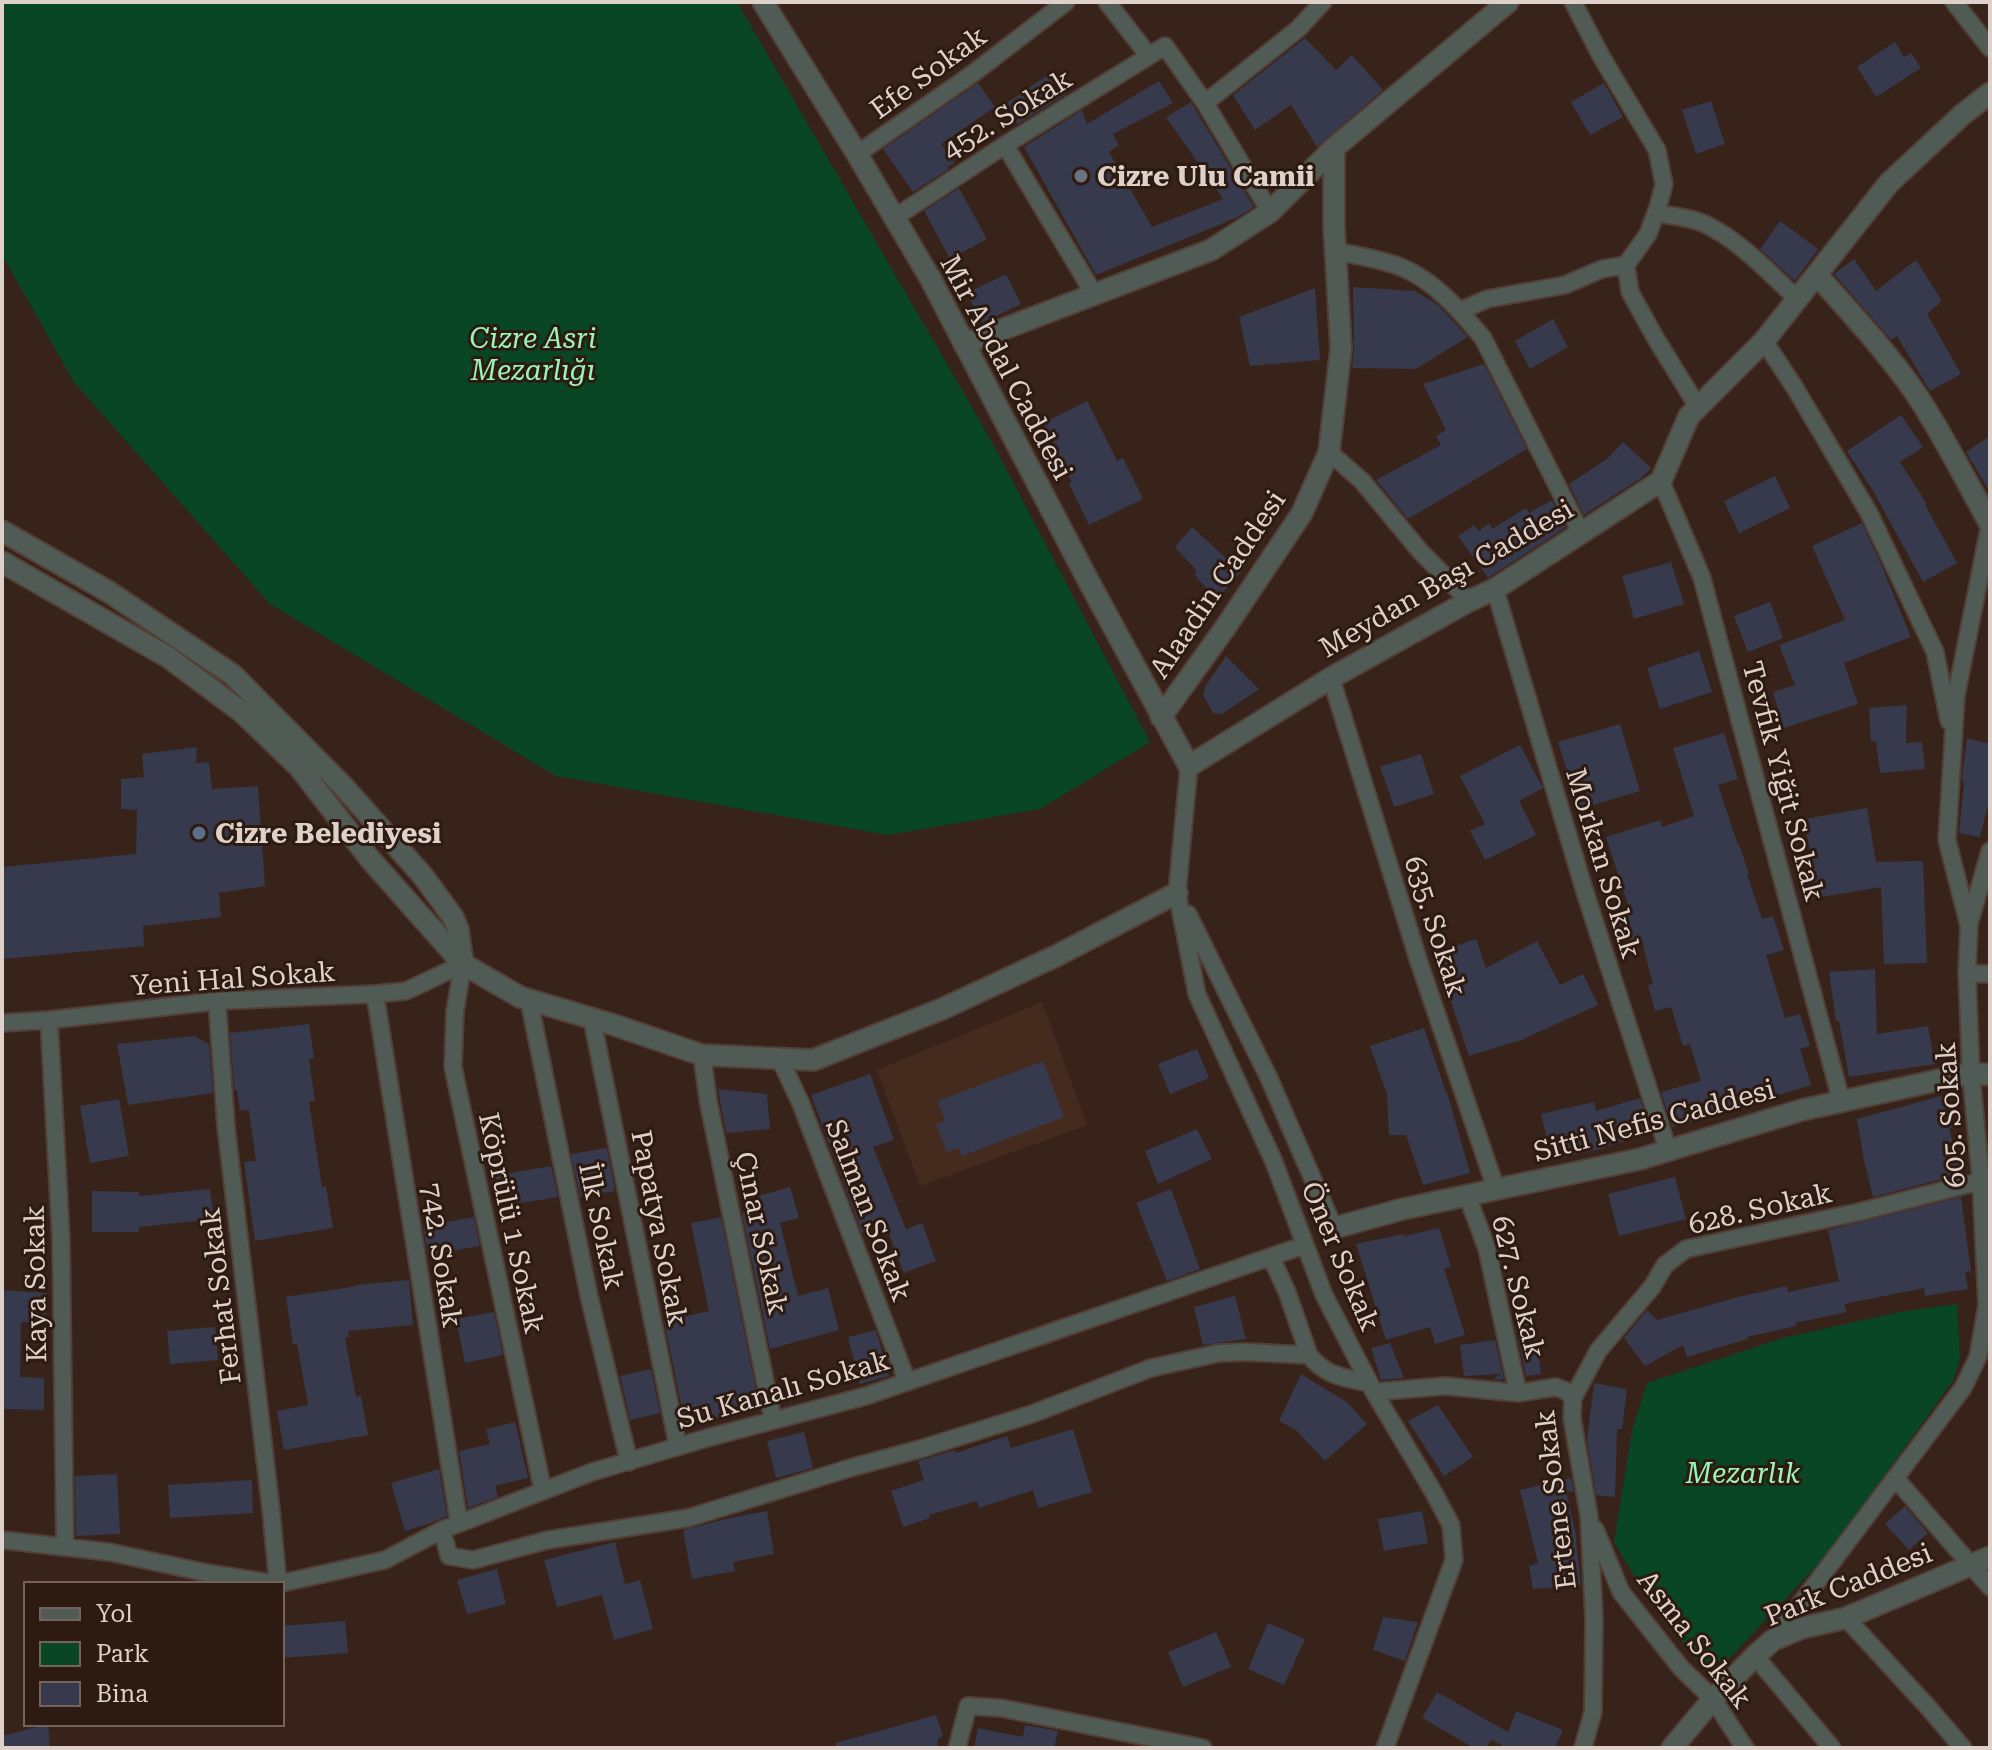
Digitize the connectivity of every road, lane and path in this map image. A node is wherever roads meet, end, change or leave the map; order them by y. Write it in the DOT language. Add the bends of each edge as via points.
graph roads {
  1 [pos="763,2"];
  2 [pos="1107,2"];
  3 [pos="1323,2"];
  4 [pos="1508,2"];
  5 [pos="1573,2"];
  6 [pos="1954,2"];
  7 [pos="1061,3"];
  8 [pos="1990,48"];
  9 [pos="1149,56"];
  10 [pos="1990,93"];
  11 [pos="1205,103"];
  12 [pos="1005,145"];
  13 [pos="1334,148"];
  14 [pos="857,154"];
  15 [pos="1270,212"];
  16 [pos="1656,213"];
  17 [pos="894,218"];
  18 [pos="1336,251"];
  19 [pos="1626,265"];
  20 [pos="1817,275"];
  21 [pos="1094,294"];
  22 [pos="1797,299"];
  23 [pos="1460,311"];
  24 [pos="1764,341"];
  25 [pos="964,344"];
  26 [pos="1698,407"];
  27 [pos="1329,452"];
  28 [pos="1661,481"];
  29 [pos="1990,524"];
  30 [pos="2,531"];
  31 [pos="1581,533"];
  32 [pos="2,562"];
  33 [pos="1495,589"];
  34 [pos="1469,601"];
  35 [pos="1331,678"];
  36 [pos="1161,717"];
  37 [pos="1953,742"];
  38 [pos="1189,766"];
  39 [pos="1990,851"];
  40 [pos="1177,893"];
  41 [pos="1969,926"];
  42 [pos="463,964"];
  43 [pos="1967,973"];
  44 [pos="1990,974"];
  45 [pos="375,994"];
  46 [pos="529,1000"];
  47 [pos="217,1001"];
  48 [pos="592,1019"];
  49 [pos="49,1020"];
  50 [pos="2,1023"];
  51 [pos="702,1055"];
  52 [pos="780,1059"];
  53 [pos="1980,1074"];
  54 [pos="1841,1100"];
  55 [pos="1668,1150"];
  56 [pos="1981,1181"];
  57 [pos="1496,1189"];
  58 [pos="1467,1195"];
  59 [pos="1334,1228"];
  60 [pos="1305,1245"];
  61 [pos="1271,1257"];
  62 [pos="1309,1355"];
  63 [pos="907,1381"];
  64 [pos="1372,1388"];
  65 [pos="1518,1393"];
  66 [pos="1573,1398"];
  67 [pos="773,1420"];
  68 [pos="678,1447"];
  69 [pos="629,1462"];
  70 [pos="1896,1479"];
  71 [pos="543,1491"];
  72 [pos="1589,1516"];
  73 [pos="459,1523"];
  74 [pos="442,1530"];
  75 [pos="2,1540"];
  76 [pos="65,1546"];
  77 [pos="1981,1561"];
  78 [pos="265,1582"];
  79 [pos="278,1582"];
  80 [pos="284,1583"];
  81 [pos="1990,1587"];
  82 [pos="1846,1618"];
  83 [pos="1773,1640"];
  84 [pos="1755,1656"];
  85 [pos="1713,1699"];
  86 [pos="957,1748"];
  87 [pos="1203,1748"];
  88 [pos="1385,1748"];
  89 [pos="1583,1748"];
  90 [pos="1672,1748"];
  91 [pos="1745,1748"];
  92 [pos="1832,1748"];
  93 [pos="1963,1748"];
  1 -- 14 [label="street, Mir Abdal Caddesi"];
  2 -- 9 [label="street"];
  3 -- 11 [label="street" via="1298,29"];
  4 -- 13 [label="street"];
  5 -- 16 [label="street" via="1657,150 1664,184"];
  6 -- 8 [label="street"];
  7 -- 14 [label="street, Efe Sokak" via="971,75"];
  9 -- 11 [label="street" via="1165,46"];
  9 -- 12 [label="street, 452. Sokak"];
  10 -- 20 [label="street" via="1889,183"];
  11 -- 15 [label="street"];
  12 -- 17 [label="street, 452. Sokak"];
  12 -- 21 [label="street"];
  13 -- 15 [label="street"];
  13 -- 18 [label="street, Alaadin Caddesi"];
  14 -- 17 [label="street, Mir Abdal Caddesi"];
  15 -- 21 [label="street" via="1211,250"];
  16 -- 19 [label="street"];
  16 -- 22 [label="street" via="1705,224"];
  17 -- 25 [label="street, Mir Abdal Caddesi"];
  18 -- 23 [label="street" via="1401,267"];
  18 -- 27 [label="street, Alaadin Caddesi" via="1341,348"];
  19 -- 23 [label="street" via="1565,285 1487,299"];
  19 -- 26 [label="street" via="1630,292"];
  20 -- 22 [label="street"];
  20 -- 29 [label="street" via="1915,394"];
  21 -- 25 [label="street"];
  22 -- 24 [label="street"];
  23 -- 31 [label="street" via="1483,338"];
  24 -- 26 [label="street"];
  24 -- 37 [label="street" via="1869,513 1896,569 1935,652"];
  25 -- 36 [label="street, Mir Abdal Caddesi"];
  26 -- 28 [label="street" via="1689,416"];
  27 -- 34 [label="street" via="1362,481"];
  27 -- 36 [label="street, Alaadin Caddesi" via="1302,513"];
  28 -- 31 [label="street, Meydan Başı Caddesi"];
  28 -- 54 [label="street, Tevfik Yiğit Sokak" via="1702,578"];
  29 -- 37 [label="street, 605. Sokak" via="1956,696"];
  30 -- 42 [label="street" via="109,592 233,675 423,876 453,917"];
  31 -- 33 [label="street, Meydan Başı Caddesi"];
  32 -- 42 [label="street" via="168,657 243,713 299,767 370,859"];
  33 -- 34 [label="street, Meydan Başı Caddesi"];
  33 -- 55 [label="street, Morkan Sokak"];
  34 -- 35 [label="street, Meydan Başı Caddesi"];
  35 -- 38 [label="street, Meydan Başı Caddesi"];
  35 -- 57 [label="street, 635. Sokak"];
  36 -- 38 [label="street, Mir Abdal Caddesi"];
  37 -- 41 [label="street, 605. Sokak" via="1947,840"];
  38 -- 40 [label="street, Öner Sokak"];
  39 -- 41 [label="street"];
  40 -- 52 [label="street" via="942,1009 813,1060"];
  40 -- 59 [label="street" via="1268,1076"];
  40 -- 60 [label="street, Öner Sokak" via="1197,994 1274,1162"];
  41 -- 43 [label="street, 605. Sokak"];
  42 -- 45 [label="street, Yeni Hal Sokak" via="406,991"];
  42 -- 46 [label="street"];
  42 -- 71 [label="street, Köprülü 1 Sokak" via="453,1067"];
  43 -- 44 [label="street"];
  43 -- 53 [label="street, 605. Sokak"];
  45 -- 47 [label="street, Yeni Hal Sokak"];
  45 -- 73 [label="street, 742. Sokak"];
  46 -- 48 [label="street"];
  46 -- 69 [label="street, İlk Sokak"];
  47 -- 49 [label="street, Yeni Hal Sokak"];
  47 -- 79 [label="street, Ferhat Sokak" via="226,1126"];
  48 -- 51 [label="street"];
  48 -- 68 [label="street, Papatya Sokak"];
  49 -- 50 [label="street, Yeni Hal Sokak"];
  49 -- 76 [label="street, Kaya Sokak" via="61,1239"];
  51 -- 52 [label="street"];
  51 -- 67 [label="street, Çınar Sokak"];
  52 -- 63 [label="street, Salman Sokak"];
  53 -- 54 [label="street, Sitti Nefis Caddesi"];
  53 -- 56 [label="street, 605. Sokak"];
  54 -- 55 [label="street, Sitti Nefis Caddesi"];
  55 -- 57 [label="street, Sitti Nefis Caddesi"];
  56 -- 66 [label="street, 628. Sokak" via="1686,1249 1665,1265 1598,1351"];
  56 -- 70 [label="street, 605. Sokak" via="1987,1305 1978,1357 1963,1388"];
  57 -- 58 [label="street, Sitti Nefis Caddesi"];
  58 -- 59 [label="street, Sitti Nefis Caddesi"];
  58 -- 65 [label="street, 627. Sokak" via="1487,1249"];
  60 -- 61 [label="street, Su Kanalı Sokak"];
  60 -- 64 [label="street, Öner Sokak" via="1324,1295"];
  61 -- 62 [label="street"];
  61 -- 63 [label="street, Su Kanalı Sokak"];
  62 -- 64 [label="street" via="1317,1366"];
  62 -- 74 [label="street" via="1219,1353 1151,1368 1032,1414 688,1518 548,1540 473,1560 449,1556"];
  63 -- 67 [label="street, Su Kanalı Sokak"];
  64 -- 65 [label="street, Ertene Sokak" via="1445,1386"];
  64 -- 88 [label="street, Öner Sokak" via="1451,1525 1454,1560"];
  65 -- 66 [label="street, Ertene Sokak" via="1556,1387"];
  66 -- 72 [label="street, Ertene Sokak"];
  67 -- 68 [label="street, Su Kanalı Sokak"];
  68 -- 69 [label="street, Su Kanalı Sokak"];
  69 -- 71 [label="street, Su Kanalı Sokak"];
  70 -- 77 [label="street"];
  70 -- 83 [label="street, 605. Sokak"];
  71 -- 73 [label="street, Su Kanalı Sokak"];
  72 -- 85 [label="street, Asma Sokak" via="1621,1592 1681,1668"];
  72 -- 89 [label="street, Ertene Sokak" via="1593,1712"];
  73 -- 74 [label="street, Su Kanalı Sokak"];
  74 -- 80 [label="street, Su Kanalı Sokak" via="385,1560"];
  75 -- 76 [label="street"];
  76 -- 78 [label="street"];
  77 -- 81 [label="street"];
  77 -- 82 [label="street, Park Caddesi"];
  82 -- 83 [label="street, Park Caddesi"];
  82 -- 93 [label="street"];
  83 -- 84 [label="street, Park Caddesi"];
  84 -- 85 [label="street, Park Caddesi"];
  84 -- 92 [label="street"];
  85 -- 90 [label="street, Park Caddesi"];
  85 -- 91 [label="street, Asma Sokak"];
  86 -- 87 [label="street" via="968,1706"];
}
